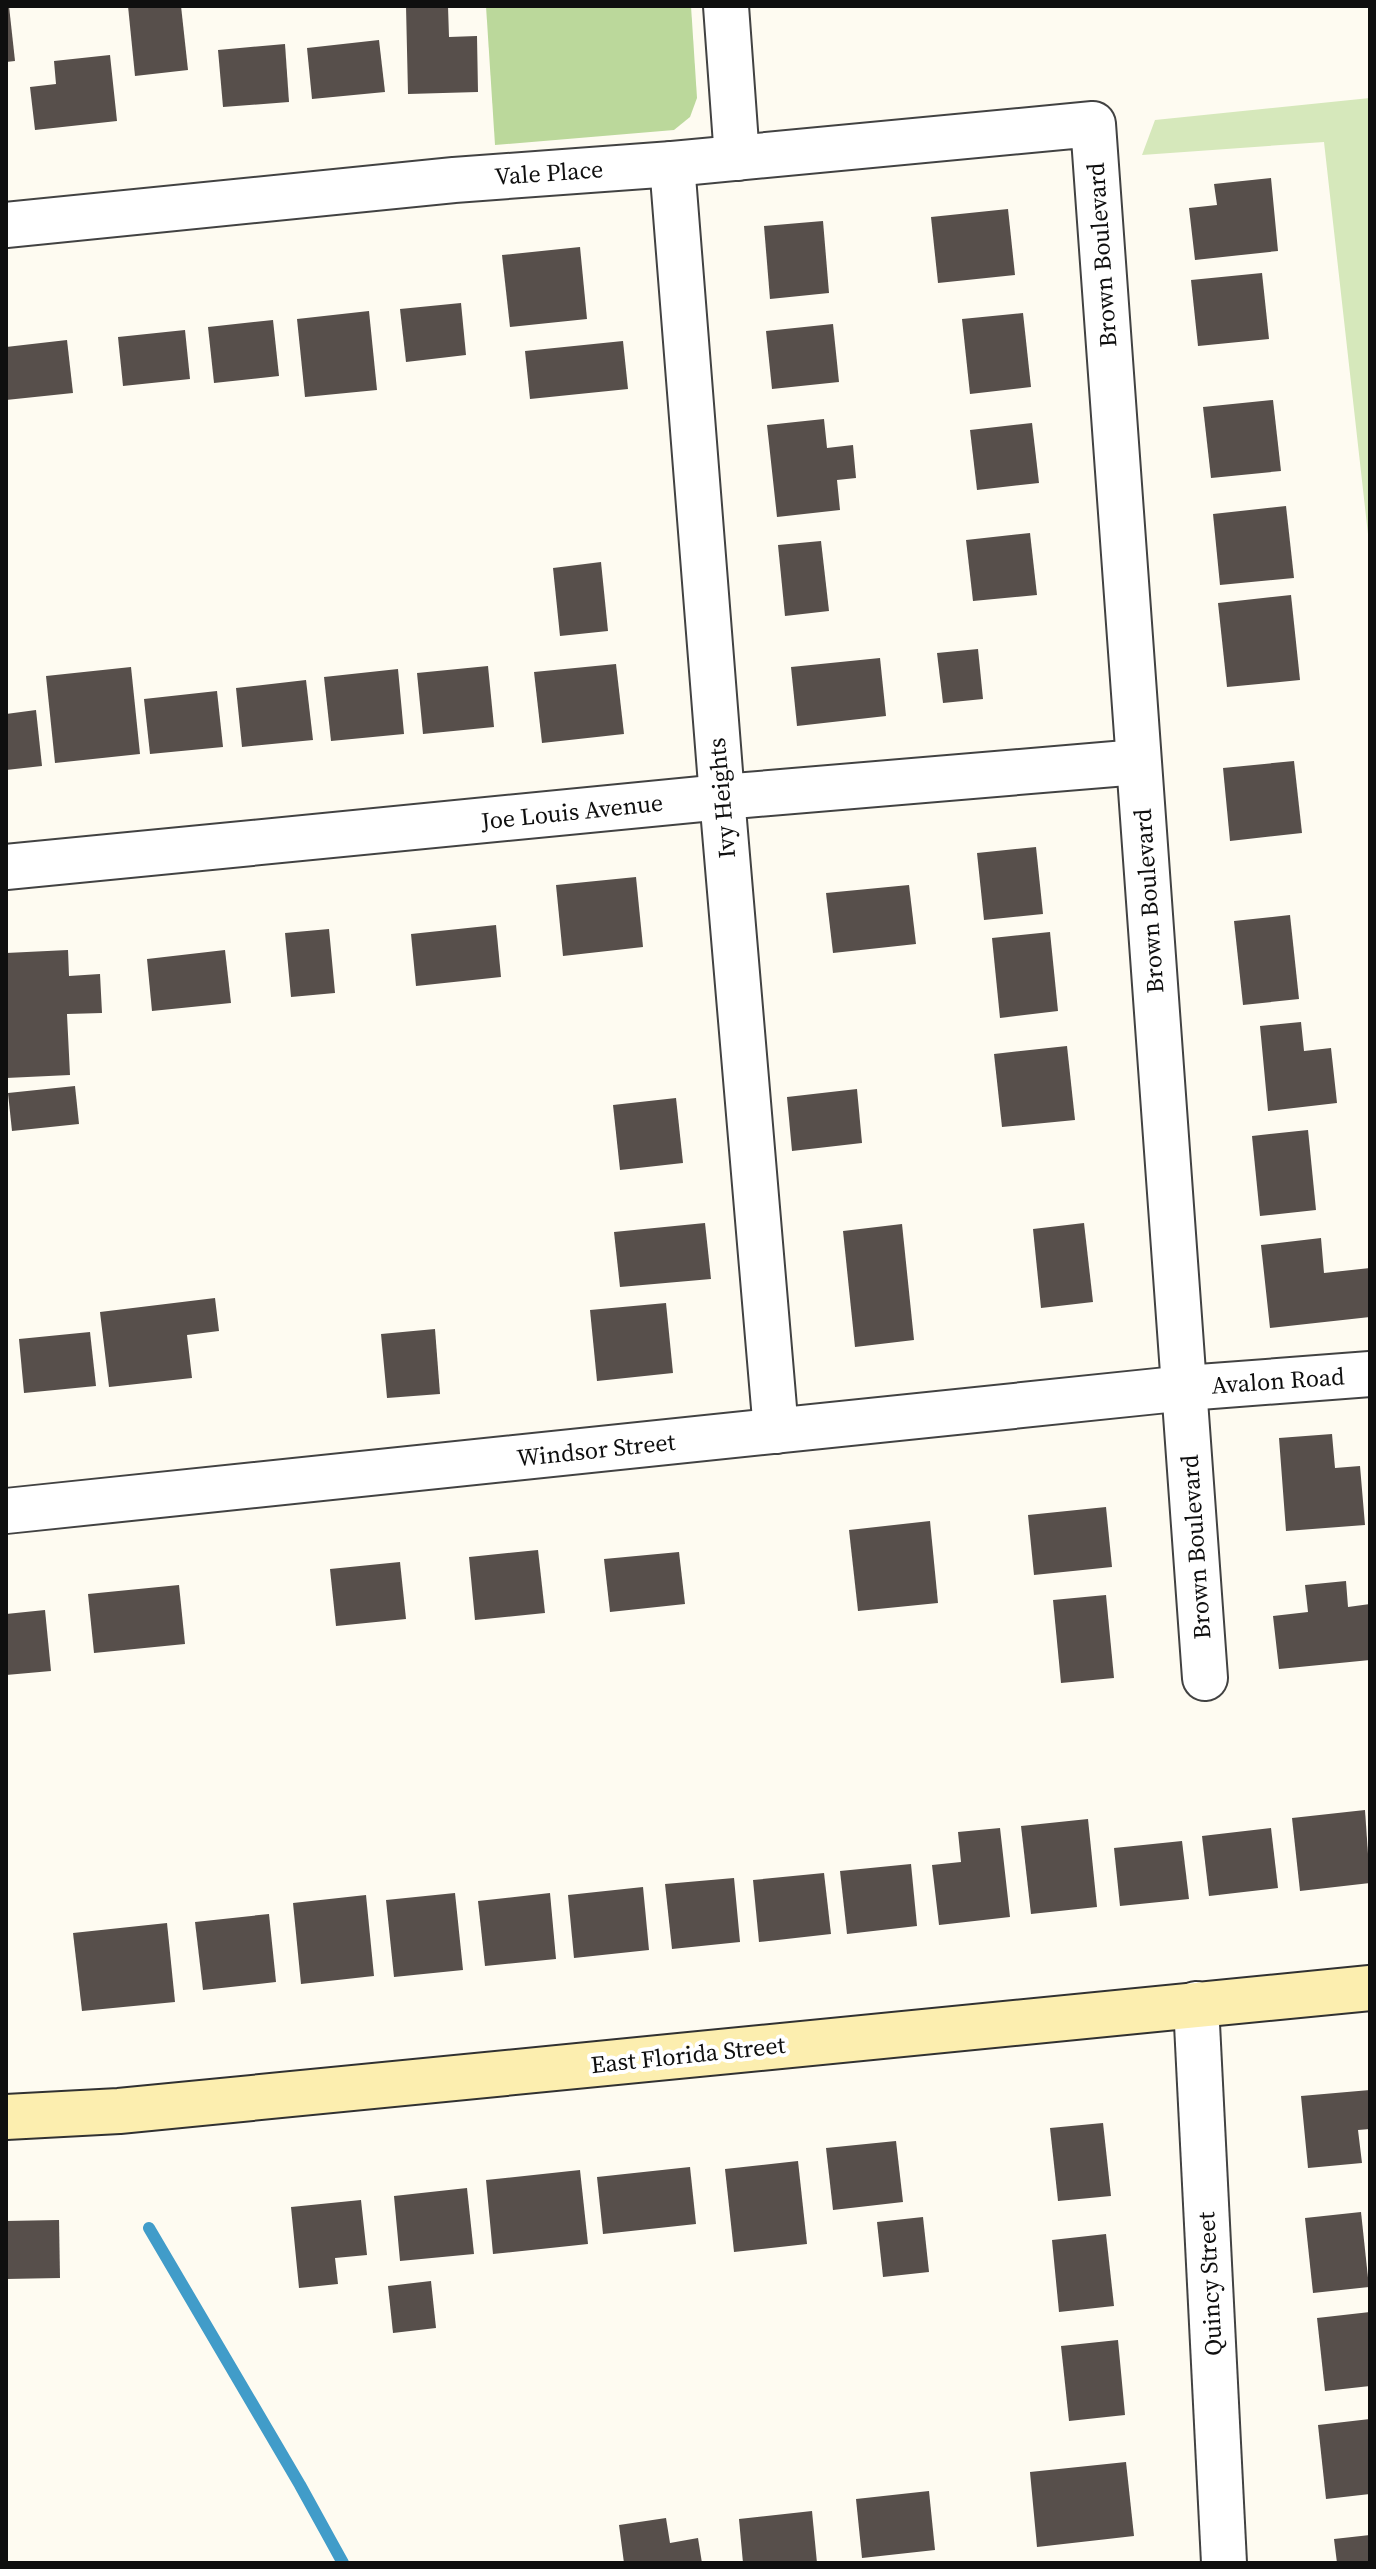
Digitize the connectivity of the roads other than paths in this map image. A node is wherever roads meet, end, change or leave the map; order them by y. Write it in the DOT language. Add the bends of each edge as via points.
graph roads {
  1 [pos="726,6"];
  2 [pos="1093,124"];
  3 [pos="737,158"];
  4 [pos="672,164"];
  5 [pos="6,225"];
  6 [pos="1138,762"];
  7 [pos="722,797"];
  8 [pos="6,867"];
  9 [pos="1370,1374"];
  10 [pos="1186,1388"];
  11 [pos="776,1431"];
  12 [pos="6,1511"];
  13 [pos="1205,1678"];
  14 [pos="1370,1988"];
  15 [pos="1196,2004"];
  16 [pos="6,2117"];
  17 [pos="1224,2563"];
  1 -- 3 [label="street"];
  2 -- 3 [label="street, Vale Place"];
  2 -- 6 [label="street, Brown Boulevard"];
  3 -- 4 [label="street, Vale Place"];
  4 -- 5 [label="street, Vale Place"];
  4 -- 7 [label="street, Ivy Heights"];
  6 -- 7 [label="street, Joe Louis Avenue"];
  6 -- 10 [label="street, Brown Boulevard"];
  7 -- 8 [label="street, Joe Louis Avenue"];
  7 -- 11 [label="street, Ivy Heights"];
  9 -- 10 [label="street, Avalon Road"];
  10 -- 11 [label="street, Windsor Street"];
  10 -- 13 [label="street, Brown Boulevard"];
  11 -- 12 [label="street, Windsor Street"];
  14 -- 15 [label="main road, East Florida Street"];
  15 -- 16 [label="main road, East Florida Street" via="135,2110"];
  15 -- 17 [label="street, Quincy Street"];
}
